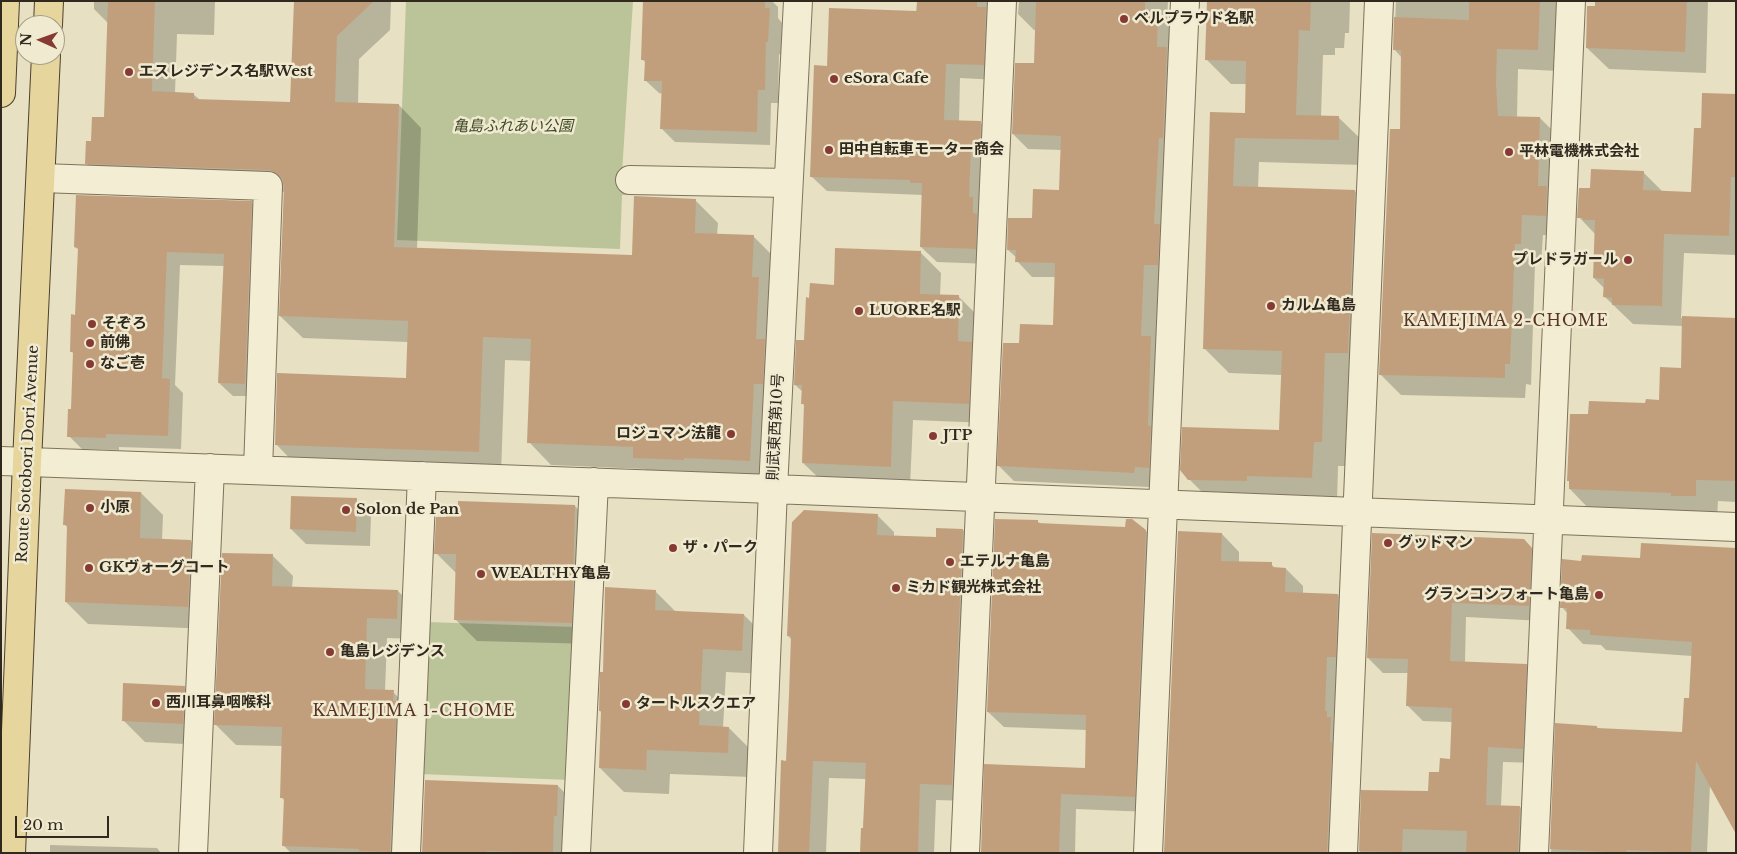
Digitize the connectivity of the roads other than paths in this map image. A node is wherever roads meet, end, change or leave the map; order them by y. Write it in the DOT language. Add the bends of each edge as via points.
graph roads {
  1 [pos="5,1"];
  2 [pos="49,1"];
  3 [pos="798,1"];
  4 [pos="1002,1"];
  5 [pos="1185,1"];
  6 [pos="1379,1"];
  7 [pos="1571,1"];
  8 [pos="48,15"];
  9 [pos="46,65"];
  10 [pos="1,93"];
  11 [pos="40,178"];
  12 [pos="630,180"];
  13 [pos="788,183"];
  14 [pos="14,461"];
  15 [pos="210,468"];
  16 [pos="258,470"];
  17 [pos="422,476"];
  18 [pos="594,482"];
  19 [pos="773,489"];
  20 [pos="980,497"];
  21 [pos="1163,504"];
  22 [pos="1357,512"];
  23 [pos="1549,520"];
  24 [pos="1736,527"];
  25 [pos="11,853"];
  26 [pos="193,853"];
  27 [pos="406,853"];
  28 [pos="576,853"];
  29 [pos="758,853"];
  30 [pos="965,853"];
  31 [pos="1148,853"];
  32 [pos="1343,853"];
  33 [pos="1534,853"];
  1 -- 10 [label="main road"];
  2 -- 8 [label="main road"];
  3 -- 13 [label="street, 則武東西第10号"];
  4 -- 20 [label="street"];
  5 -- 21 [label="street"];
  6 -- 22 [label="street"];
  7 -- 23 [label="street"];
  9 -- 11 [label="main road, Route Sotobori Dori Avenue"];
  11 -- 14 [label="main road, Route Sotobori Dori Avenue"];
  11 -- 16 [label="street" via="268,186"];
  12 -- 13 [label="street"];
  13 -- 19 [label="street, 則武東西第10号"];
  14 -- 15 [label="street"];
  14 -- 25 [label="main road, Route Sotobori Dori Avenue"];
  15 -- 16 [label="street"];
  15 -- 26 [label="street"];
  16 -- 17 [label="street"];
  17 -- 18 [label="street"];
  17 -- 27 [label="street"];
  18 -- 19 [label="street"];
  18 -- 28 [label="street"];
  19 -- 20 [label="street"];
  19 -- 29 [label="street, 則武東西第10号"];
  20 -- 21 [label="street"];
  20 -- 30 [label="street"];
  21 -- 22 [label="street"];
  21 -- 31 [label="street"];
  22 -- 23 [label="street"];
  22 -- 32 [label="street"];
  23 -- 24 [label="street"];
  23 -- 33 [label="street"];
}
